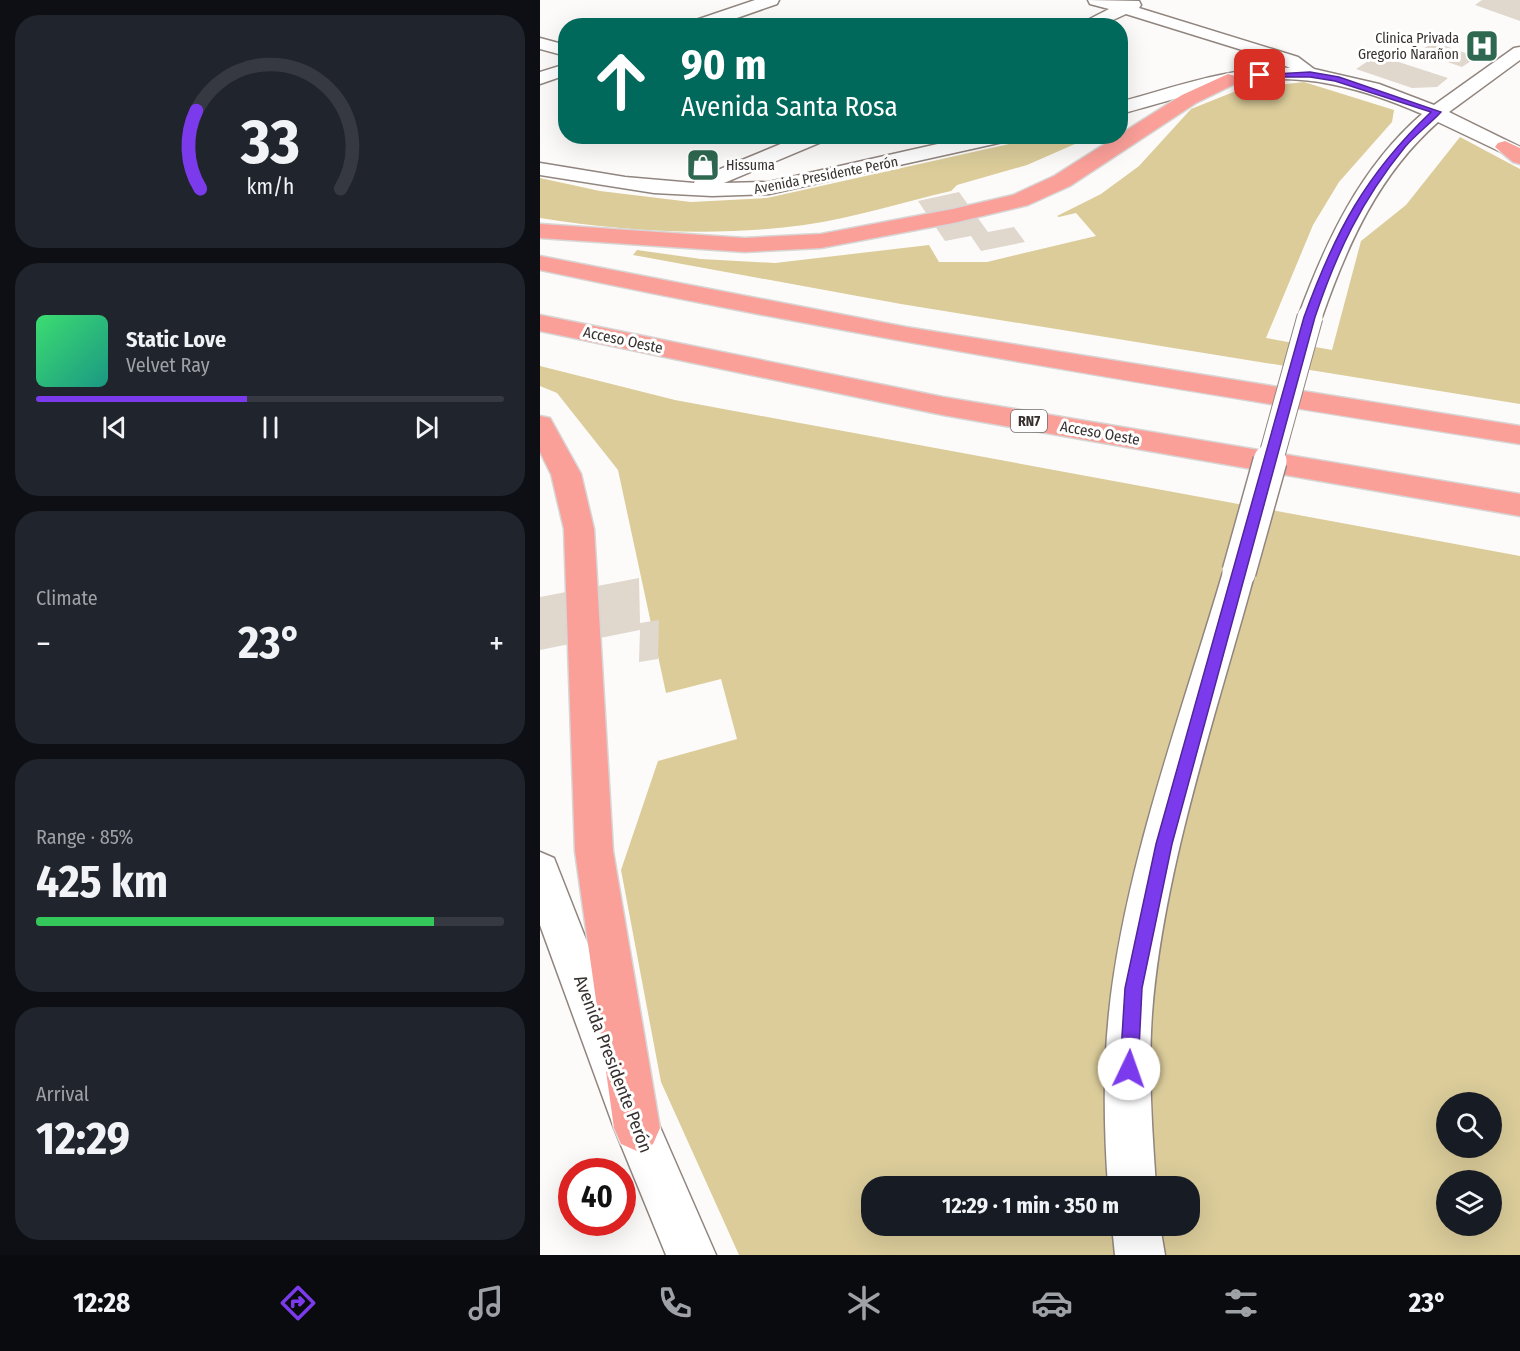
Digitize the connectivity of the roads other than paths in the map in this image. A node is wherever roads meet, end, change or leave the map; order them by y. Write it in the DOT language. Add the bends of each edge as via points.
graph roads {
  1 [pos="771,0"];
  2 [pos="1096,0"];
  3 [pos="1146,0"];
  4 [pos="1125,8"];
  5 [pos="719,18"];
  6 [pos="1102,18"];
  7 [pos="540,44"];
  8 [pos="558,49"];
  9 [pos="1520,52"];
  10 [pos="558,72"];
  11 [pos="1310,74"];
  12 [pos="540,78"];
  13 [pos="1228,81"];
  14 [pos="1128,106"];
  15 [pos="1437,112"];
  16 [pos="1128,138"];
  17 [pos="789,144"];
  18 [pos="802,144"];
  19 [pos="968,144"];
  20 [pos="1119,144"];
  21 [pos="795,147"];
  22 [pos="1515,153"];
  23 [pos="540,169"];
  24 [pos="851,171"];
  25 [pos="690,190"];
  26 [pos="540,231"];
  27 [pos="540,263"];
  28 [pos="540,322"];
  29 [pos="540,425"];
  30 [pos="1520,435"];
  31 [pos="1520,505"];
  32 [pos="540,871"];
  33 [pos="637,1128"];
  34 [pos="1132,1176"];
  35 [pos="1137,1236"];
  36 [pos="692,1255"];
  37 [pos="1140,1255"];
  1 -- 5 [label="street"];
  2 -- 4 [label="street"];
  3 -- 4 [label="street"];
  4 -- 6 [label="street"];
  4 -- 11 [label="street" via="1274,54"];
  7 -- 8 [label="street"];
  9 -- 15 [label="street"];
  10 -- 12 [label="street"];
  11 -- 13 [label="street" via="1276,73"];
  11 -- 15 [label="street" via="1365,86"];
  13 -- 14 [label="street"];
  13 -- 16 [label="highway" via="1189,99"];
  15 -- 22 [label="street"];
  15 -- 34 [label="street, bridge" via="1404,142 1353,214 1329,261 1310,317 1164,844 1134,988 1128,1089"];
  17 -- 21 [label="street"];
  18 -- 21 [label="street"];
  19 -- 24 [label="street, Avenida Presidente Perón"];
  20 -- 26 [label="highway" via="1062,181 1020,200 820,241 745,245"];
  21 -- 24 [label="street"];
  21 -- 25 [label="street"];
  23 -- 25 [label="street, Avenida Presidente Perón"];
  24 -- 25 [label="street, Avenida Presidente Perón" via="769,188"];
  27 -- 30 [label="highway" via="824,320"];
  28 -- 31 [label="highway, Acceso Oeste / RN7" via="943,406"];
  29 -- 33 [label="highway" via="566,474 579,529 594,851"];
  32 -- 33 [label="street, Avenida Presidente Perón"];
  33 -- 36 [label="street, Avenida Presidente Perón"];
  35 -- 37 [label="street"];
}
